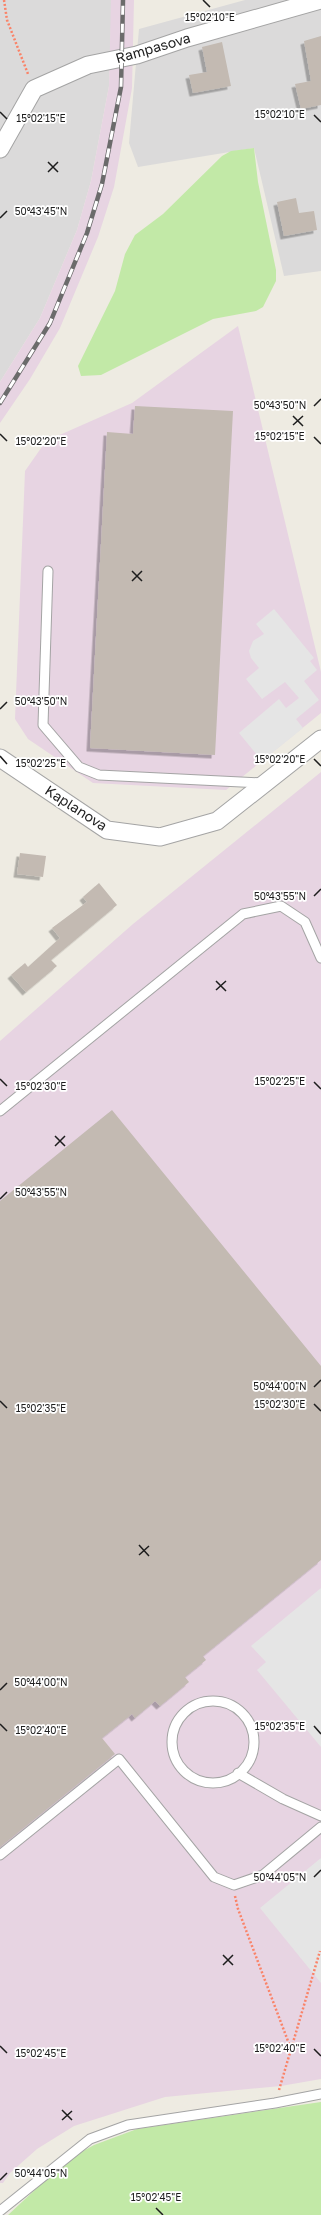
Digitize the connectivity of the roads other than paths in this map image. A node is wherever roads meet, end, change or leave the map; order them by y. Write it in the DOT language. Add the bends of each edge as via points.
graph roads {
  1 [pos="321,0"];
  2 [pos="0,149"];
  3 [pos="48,571"];
  4 [pos="321,739"];
  5 [pos="0,758"];
  6 [pos="264,784"];
  7 [pos="321,958"];
  8 [pos="0,1111"];
  9 [pos="238,1773"];
  10 [pos="321,1816"];
  11 [pos="321,1827"];
  12 [pos="0,1855"];
  13 [pos="321,2094"];
  14 [pos="0,2211"];
  1 -- 2 [label="street, Rampasova" via="137,55 88,65 34,89"];
  3 -- 6 [label="lane" via="42,725 79,767 98,775"];
  4 -- 6 [label="street, Kaplanova"];
  5 -- 6 [label="street, Kaplanova" via="107,830 160,838 217,820"];
  7 -- 8 [label="lane" via="305,922 281,906 243,914"];
  9 -- 9 [label="lane" via="245,1766 253,1748 252,1729 241,1712 229,1704 214,1701 195,1705 186,1710 175,1726 172,1736 173,1751 178,1764 193,1778 211,1783 226,1780"];
  9 -- 10 [label="lane" via="283,1799"];
  11 -- 12 [label="lane" via="263,1875 234,1885 214,1877 119,1760"];
  13 -- 14 [label="lane" via="128,2125 90,2139"];
}
